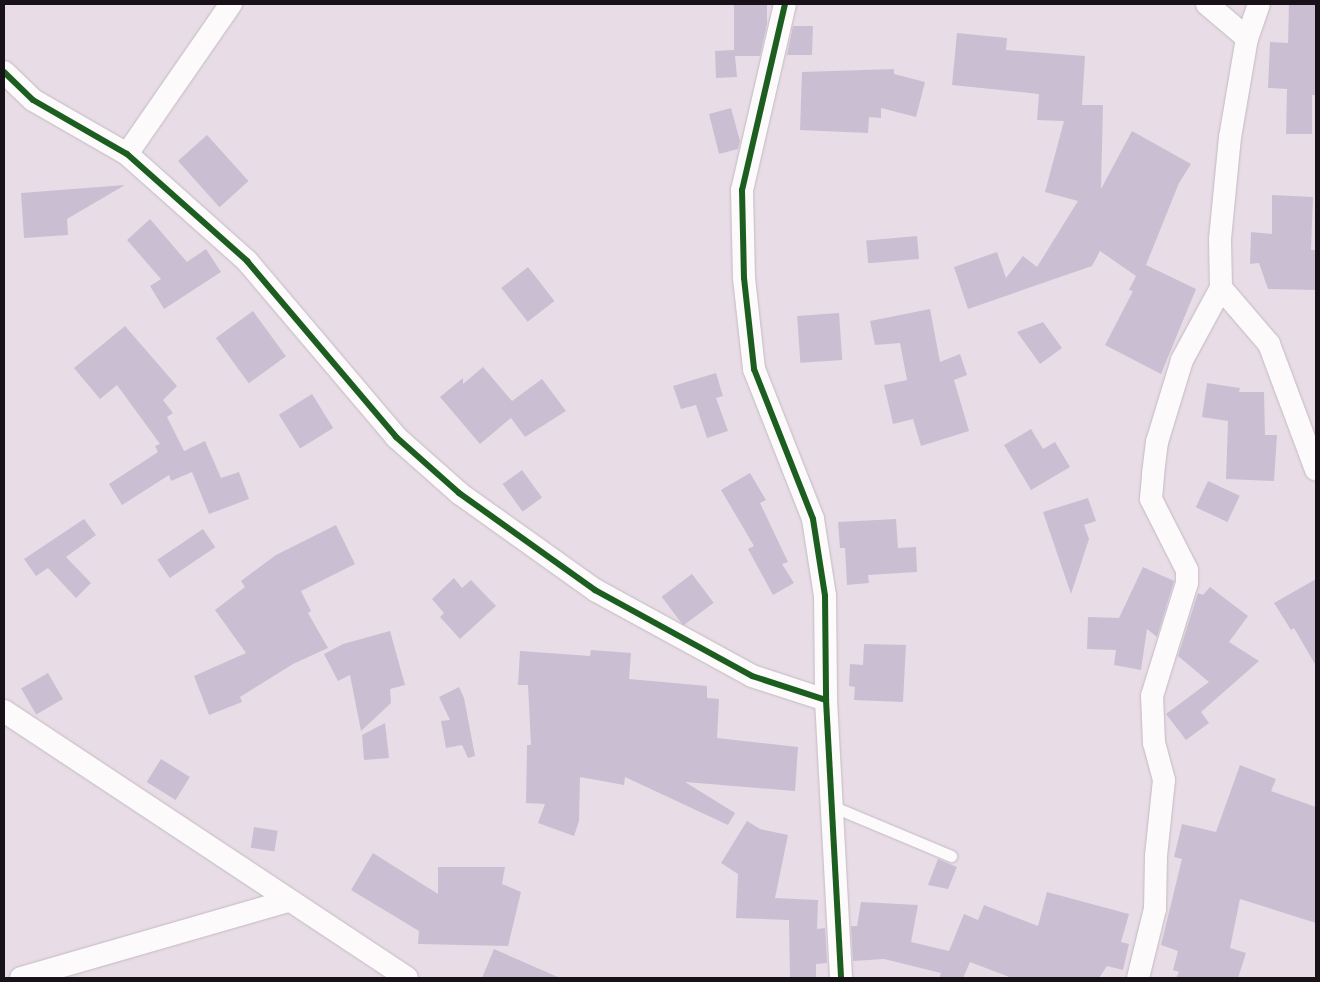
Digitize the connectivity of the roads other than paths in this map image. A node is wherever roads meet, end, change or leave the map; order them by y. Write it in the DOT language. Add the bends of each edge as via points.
graph roads {
  1 [pos="231,4"];
  2 [pos="785,4"];
  3 [pos="1207,4"];
  4 [pos="1259,4"];
  5 [pos="1247,38"];
  6 [pos="4,72"];
  7 [pos="127,154"];
  8 [pos="1221,288"];
  9 [pos="1316,470"];
  10 [pos="826,700"];
  11 [pos="4,711"];
  12 [pos="834,807"];
  13 [pos="951,856"];
  14 [pos="288,900"];
  15 [pos="21,978"];
  16 [pos="407,978"];
  17 [pos="841,978"];
  18 [pos="1138,978"];
  1 -- 7 [label="street"];
  2 -- 10 [label="street" via="742,190 744,278 754,369 813,519 825,596"];
  3 -- 5 [label="street"];
  4 -- 5 [label="street"];
  5 -- 8 [label="street" via="1229,147 1220,239"];
  6 -- 7 [label="street" via="33,100"];
  7 -- 10 [label="street" via="247,262 396,436 459,493 595,590 752,676"];
  8 -- 9 [label="street" via="1269,344"];
  8 -- 18 [label="street" via="1182,360 1157,442 1153,474 1151,499 1186,570 1187,583 1152,696 1154,743 1164,780 1156,856 1155,909"];
  10 -- 12 [label="street"];
  11 -- 14 [label="street"];
  12 -- 13 [label="lane"];
  12 -- 17 [label="street"];
  14 -- 15 [label="street"];
  14 -- 16 [label="street"];
}
